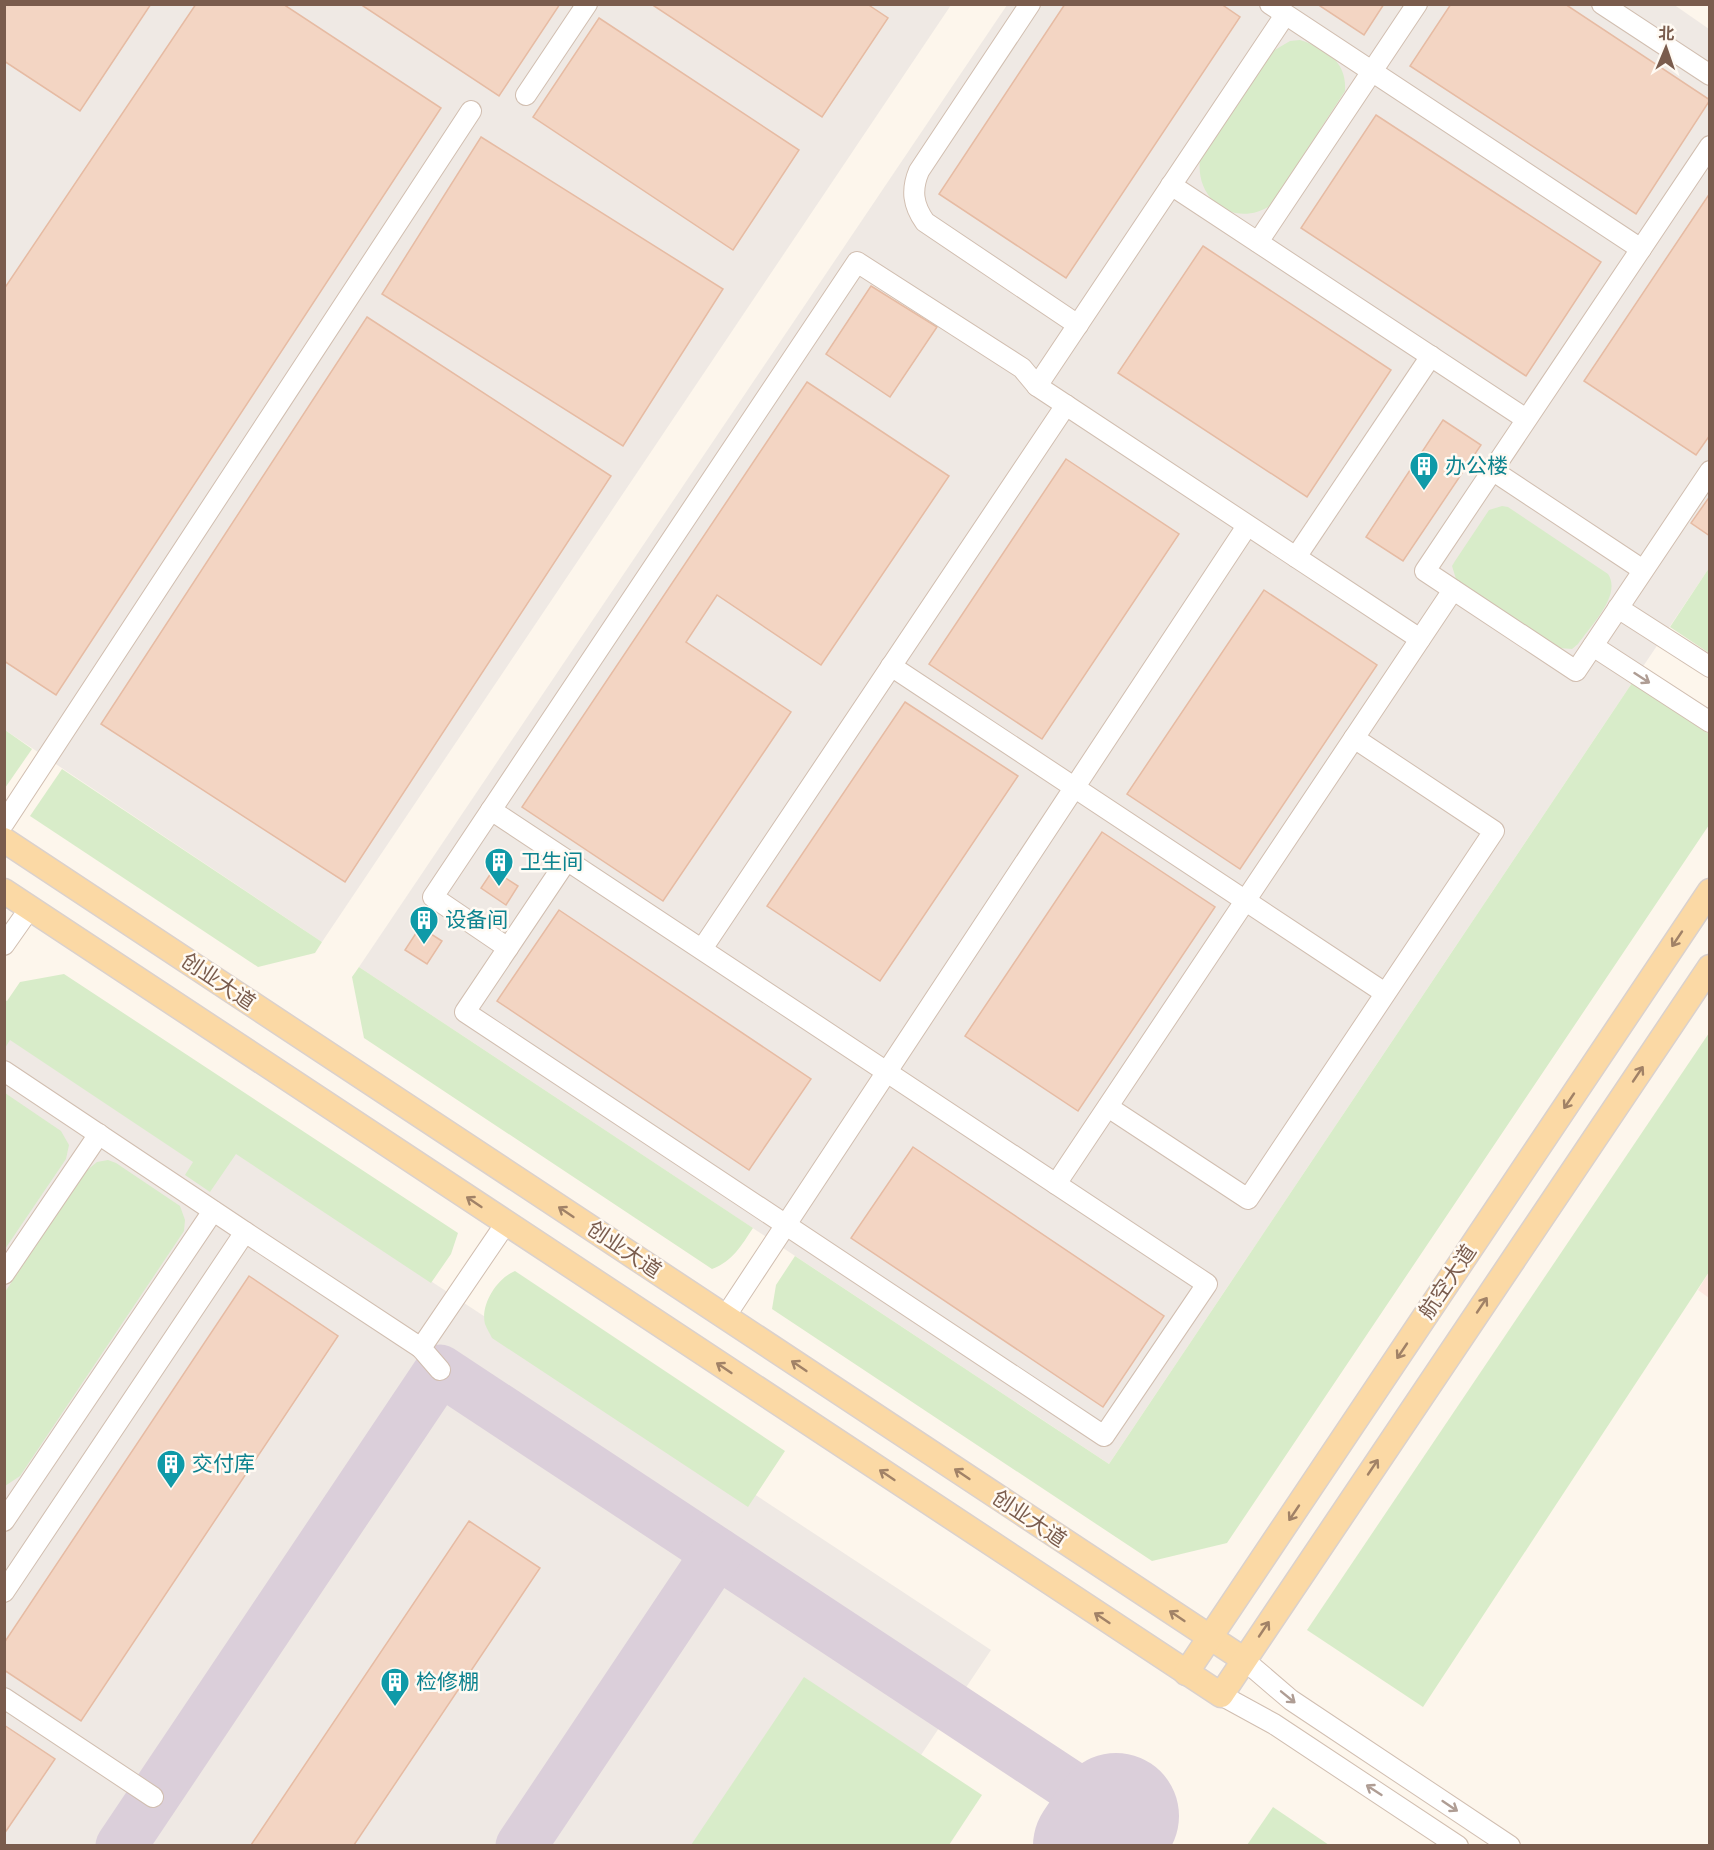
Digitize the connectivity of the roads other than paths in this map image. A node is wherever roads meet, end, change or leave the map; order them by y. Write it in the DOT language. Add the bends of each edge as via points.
graph roads {
  1 [pos="587,4"];
  2 [pos="1030,4"];
  3 [pos="1417,4"];
  4 [pos="1602,4"];
  5 [pos="1277,10"];
  6 [pos="1372,72"];
  7 [pos="1710,75"];
  8 [pos="526,95"];
  9 [pos="471,111"];
  10 [pos="1710,146"];
  11 [pos="1172,185"];
  12 [pos="1258,242"];
  13 [pos="1641,249"];
  14 [pos="1078,325"];
  15 [pos="1431,356"];
  16 [pos="1037,386"];
  17 [pos="1066,405"];
  18 [pos="1526,419"];
  19 [pos="1492,470"];
  20 [pos="1710,471"];
  21 [pos="1247,526"];
  22 [pos="1296,557"];
  23 [pos="1643,570"];
  24 [pos="1453,590"];
  25 [pos="1618,608"];
  26 [pos="1420,639"];
  27 [pos="1593,646"];
  28 [pos="891,666"];
  29 [pos="1710,667"];
  30 [pos="1710,722"];
  31 [pos="1354,738"];
  32 [pos="1075,788"];
  33 [pos="490,810"];
  34 [pos="4,823"];
  35 [pos="4,840"];
  36 [pos="567,860"];
  37 [pos="4,891"];
  38 [pos="1710,891"];
  39 [pos="1245,901"];
  40 [pos="30,908"];
  41 [pos="4,945"];
  42 [pos="508,948"];
  43 [pos="702,949"];
  44 [pos="1710,967"];
  45 [pos="1385,993"];
  46 [pos="4,1071"];
  47 [pos="887,1072"];
  48 [pos="1108,1107"];
  49 [pos="99,1134"];
  50 [pos="1056,1184"];
  51 [pos="213,1210"];
  52 [pos="506,1223"];
  53 [pos="786,1225"];
  54 [pos="245,1232"];
  55 [pos="4,1274"];
  56 [pos="725,1317"];
  57 [pos="421,1348"];
  58 [pos="440,1370"];
  59 [pos="5,1518"];
  60 [pos="4,1592"];
  61 [pos="1210,1638"];
  62 [pos="1244,1659"];
  63 [pos="1186,1673"];
  64 [pos="1221,1695"];
  65 [pos="4,1698"];
  66 [pos="153,1797"];
  67 [pos="1458,1845"];
  68 [pos="1510,1845"];
  1 -- 8 [label="street"];
  2 -- 14 [label="street" via="919,171 913,194 916,209 925,222"];
  3 -- 6 [label="street"];
  4 -- 7 [label="street"];
  5 -- 6 [label="street"];
  5 -- 11 [label="street"];
  6 -- 12 [label="street"];
  6 -- 13 [label="street"];
  9 -- 34 [label="street"];
  10 -- 13 [label="street"];
  11 -- 12 [label="street"];
  11 -- 14 [label="street"];
  12 -- 15 [label="street"];
  13 -- 18 [label="street"];
  14 -- 16 [label="street"];
  15 -- 18 [label="street"];
  15 -- 22 [label="street"];
  16 -- 17 [label="street"];
  16 -- 33 [label="street" via="1022,368 857,262"];
  17 -- 21 [label="street"];
  17 -- 28 [label="street"];
  18 -- 19 [label="street"];
  19 -- 23 [label="street"];
  19 -- 24 [label="street" via="1425,571"];
  20 -- 23 [label="street"];
  21 -- 22 [label="street"];
  21 -- 32 [label="street"];
  22 -- 26 [label="street"];
  23 -- 25 [label="street"];
  24 -- 26 [label="street"];
  24 -- 27 [label="street" via="1576,671"];
  25 -- 27 [label="street"];
  25 -- 29 [label="street"];
  26 -- 31 [label="street"];
  27 -- 30 [label="street, one-way"];
  28 -- 32 [label="street"];
  28 -- 43 [label="street"];
  31 -- 39 [label="street"];
  31 -- 45 [label="street" via="1494,831"];
  32 -- 39 [label="street"];
  32 -- 47 [label="street"];
  33 -- 36 [label="street"];
  33 -- 42 [label="street" via="433,897"];
  56 -- 35 [label="main road, 创业大道, one-way"];
  36 -- 42 [label="street"];
  36 -- 43 [label="street"];
  37 -- 40 [label="main road, 创业大道"];
  38 -- 61 [label="main road, 航空大道, one-way"];
  39 -- 45 [label="street"];
  39 -- 48 [label="street"];
  40 -- 41 [label="street"];
  52 -- 40 [label="main road, 创业大道, one-way"];
  42 -- 53 [label="street" via="465,1012"];
  43 -- 47 [label="street"];
  62 -- 44 [label="main road, 航空大道, one-way"];
  45 -- 48 [label="street" via="1248,1199"];
  46 -- 49 [label="street"];
  47 -- 50 [label="street"];
  47 -- 53 [label="street"];
  48 -- 50 [label="street"];
  49 -- 51 [label="street"];
  49 -- 55 [label="street"];
  50 -- 53 [label="street" via="1207,1284 1104,1436"];
  51 -- 54 [label="street"];
  51 -- 59 [label="street"];
  52 -- 57 [label="street"];
  63 -- 52 [label="main road, 创业大道, one-way"];
  53 -- 56 [label="street"];
  54 -- 57 [label="street"];
  54 -- 60 [label="street"];
  61 -- 56 [label="main road, 创业大道, one-way"];
  57 -- 58 [label="street"];
  61 -- 62 [label="main road, 创业大道"];
  61 -- 63 [label="main road, 航空大道"];
  62 -- 64 [label="main road, 航空大道"];
  62 -- 68 [label="street, one-way" via="1291,1700"];
  63 -- 64 [label="main road, 创业大道"];
  67 -- 64 [label="street, one-way" via="1274,1724"];
  65 -- 66 [label="street"];
}
